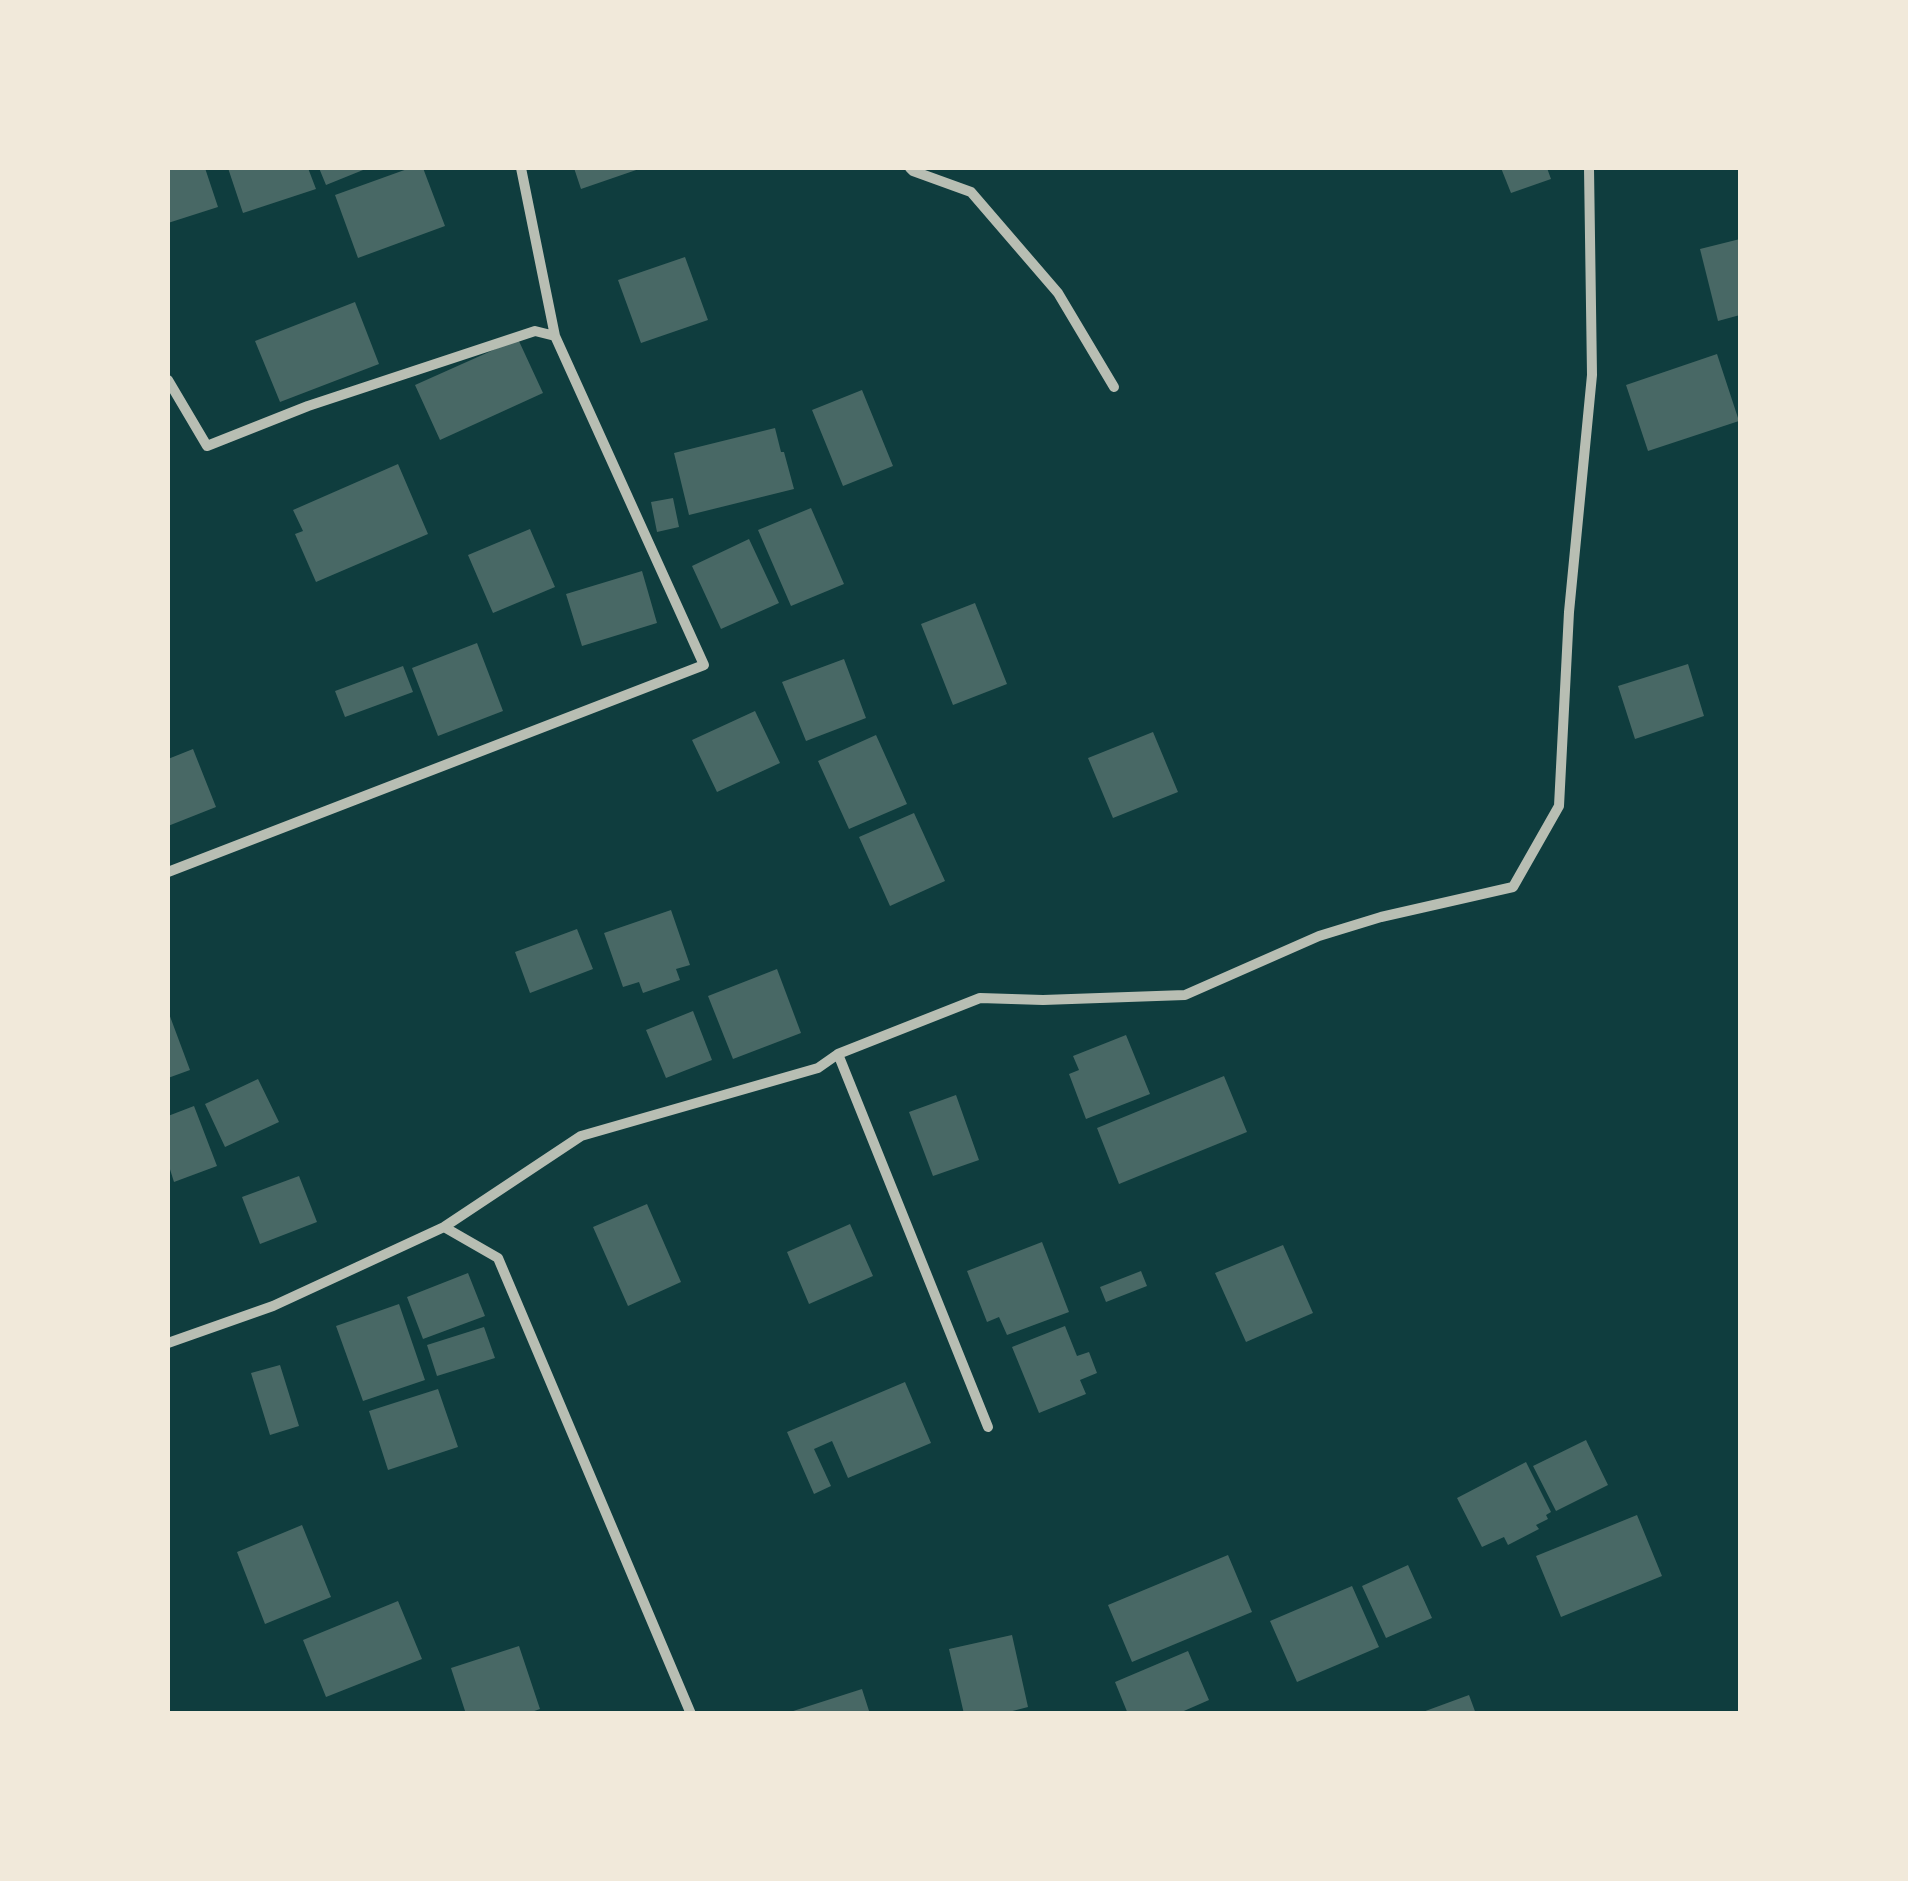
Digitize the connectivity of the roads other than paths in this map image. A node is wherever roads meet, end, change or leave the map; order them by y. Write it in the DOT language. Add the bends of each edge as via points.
graph roads {
  1 [pos="521,168"];
  2 [pos="910,168"];
  3 [pos="1589,168"];
  4 [pos="555,336"];
  5 [pos="168,380"];
  6 [pos="1114,387"];
  7 [pos="168,872"];
  8 [pos="838,1054"];
  9 [pos="444,1228"];
  10 [pos="168,1343"];
  11 [pos="988,1427"];
  12 [pos="692,1714"];
  1 -- 4 [label="street"];
  2 -- 6 [label="street" via="971,192 1058,294"];
  3 -- 8 [label="street" via="1592,375 1559,806 1512,887 1334,932 1184,995 980,998"];
  4 -- 5 [label="street" via="535,331 207,446"];
  4 -- 7 [label="street" via="704,665"];
  8 -- 9 [label="street" via="818,1068 581,1136"];
  8 -- 11 [label="street"];
  9 -- 10 [label="street" via="273,1306"];
  9 -- 12 [label="street" via="498,1258"];
}
